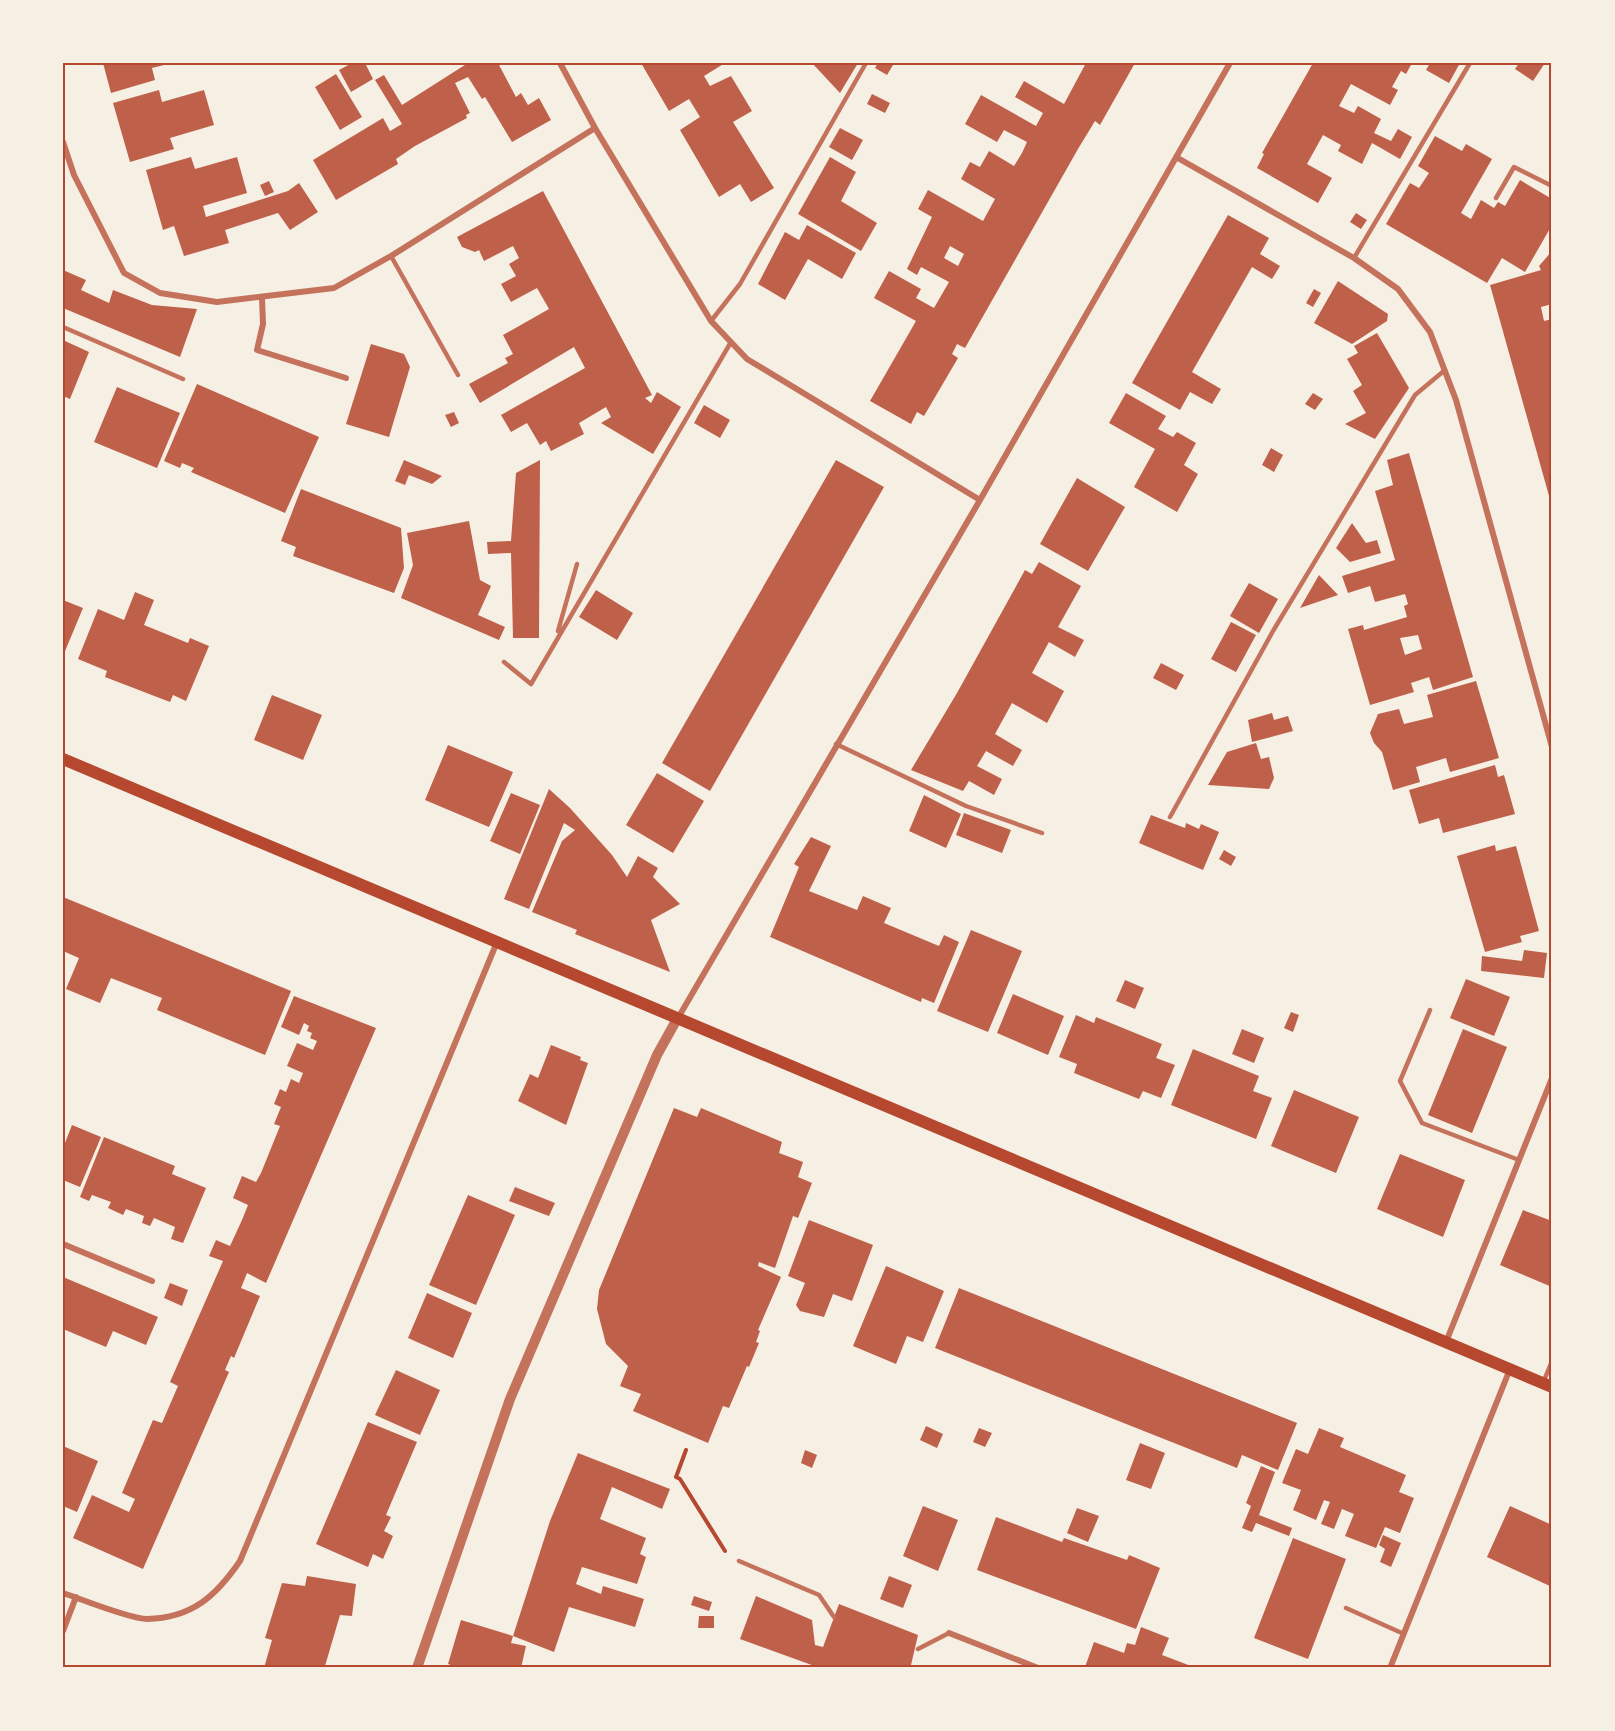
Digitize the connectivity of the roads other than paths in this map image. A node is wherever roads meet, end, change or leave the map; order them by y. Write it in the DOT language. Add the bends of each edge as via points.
graph roads {
  1 [pos="560,63"];
  2 [pos="866,63"];
  3 [pos="1230,63"];
  4 [pos="1470,63"];
  5 [pos="595,128"];
  6 [pos="63,142"];
  7 [pos="1176,157"];
  8 [pos="1552,186"];
  9 [pos="1496,198"];
  10 [pos="391,256"];
  11 [pos="1354,258"];
  12 [pos="262,298"];
  13 [pos="711,321"];
  14 [pos="63,327"];
  15 [pos="731,342"];
  16 [pos="1445,370"];
  17 [pos="458,375"];
  18 [pos="346,378"];
  19 [pos="183,379"];
  20 [pos="980,500"];
  21 [pos="577,564"];
  22 [pos="556,638"];
  23 [pos="504,662"];
  24 [pos="836,744"];
  25 [pos="1552,747"];
  26 [pos="63,759"];
  27 [pos="1170,816"];
  28 [pos="1042,833"];
  29 [pos="497,942"];
  30 [pos="1430,1010"];
  31 [pos="677,1019"];
  32 [pos="1552,1078"];
  33 [pos="1520,1160"];
  34 [pos="63,1244"];
  35 [pos="152,1281"];
  36 [pos="1446,1342"];
  37 [pos="1552,1362"];
  38 [pos="1510,1369"];
  39 [pos="1548,1385"];
  40 [pos="739,1561"];
  41 [pos="63,1593"];
  42 [pos="76,1597"];
  43 [pos="1346,1608"];
  44 [pos="834,1617"];
  45 [pos="63,1631"];
  46 [pos="950,1633"];
  47 [pos="1404,1634"];
  48 [pos="918,1649"];
  49 [pos="417,1668"];
  50 [pos="1038,1668"];
  51 [pos="1390,1668"];
  1 -- 5 [label="street"];
  2 -- 13 [label="lane" via="740,284"];
  3 -- 7 [label="street"];
  4 -- 11 [label="lane"];
  5 -- 10 [label="street"];
  5 -- 13 [label="street"];
  6 -- 12 [label="street" via="74,175 124,273 160,293 217,302"];
  7 -- 11 [label="street"];
  7 -- 20 [label="street"];
  8 -- 9 [label="lane" via="1514,167"];
  10 -- 12 [label="street" via="334,288"];
  10 -- 17 [label="lane"];
  11 -- 16 [label="street" via="1398,289 1430,332"];
  12 -- 18 [label="street" via="263,324 257,350"];
  13 -- 15 [label="street"];
  14 -- 19 [label="lane"];
  15 -- 20 [label="street" via="747,359 798,392"];
  15 -- 22 [label="lane"];
  16 -- 25 [label="street"];
  16 -- 27 [label="lane" via="1415,395 1273,631"];
  20 -- 24 [label="street"];
  21 -- 22 [label="lane"];
  22 -- 23 [label="lane" via="531,684"];
  24 -- 28 [label="lane" via="966,806"];
  24 -- 31 [label="street"];
  26 -- 29 [label="main road"];
  29 -- 31 [label="main road"];
  29 -- 42 [label="street" via="240,1561 223,1585 201,1605 174,1614 145,1619"];
  30 -- 33 [label="lane" via="1400,1082 1422,1123"];
  31 -- 36 [label="main road"];
  31 -- 49 [label="street" via="657,1055 510,1399"];
  32 -- 33 [label="street"];
  33 -- 36 [label="street"];
  34 -- 35 [label="street"];
  36 -- 38 [label="main road"];
  37 -- 39 [label="lane"];
  38 -- 39 [label="main road"];
  38 -- 47 [label="street"];
  40 -- 44 [label="lane" via="819,1595"];
  41 -- 42 [label="street"];
  42 -- 45 [label="street"];
  43 -- 47 [label="lane"];
  46 -- 48 [label="lane"];
  46 -- 50 [label="street"];
  47 -- 51 [label="street"];
}
